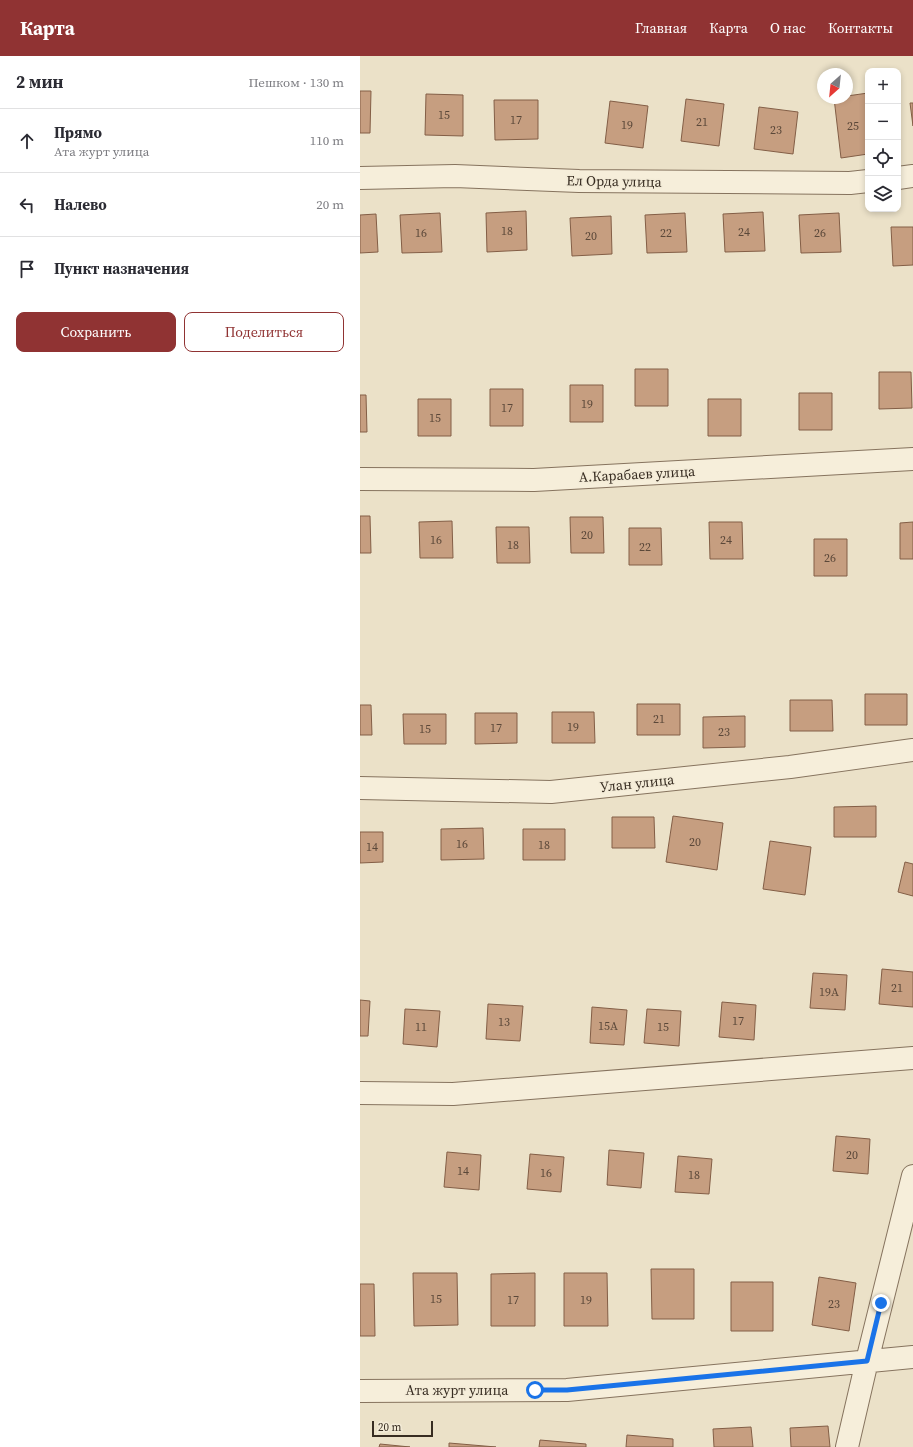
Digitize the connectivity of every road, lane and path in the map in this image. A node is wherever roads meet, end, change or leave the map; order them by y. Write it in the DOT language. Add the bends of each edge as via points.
graph roads {
  1 [pos="913,176"];
  2 [pos="360,178"];
  3 [pos="901,178"];
  4 [pos="865,181"];
  5 [pos="913,460"];
  6 [pos="360,479"];
  7 [pos="913,750"];
  8 [pos="360,788"];
  9 [pos="913,1058"];
  10 [pos="360,1093"];
  11 [pos="913,1176"];
  12 [pos="913,1357"];
  13 [pos="867,1361"];
  14 [pos="360,1391"];
  15 [pos="847,1447"];
  1 -- 3 [label="street"];
  2 -- 4 [label="street, Ел Орда улица" via="455,176 587,181"];
  5 -- 6 [label="street, А.Карабаев улица" via="534,480"];
  7 -- 8 [label="street, Улан улица" via="790,767 551,792"];
  9 -- 10 [label="street" via="453,1094"];
  11 -- 13 [label="street"];
  12 -- 13 [label="street, Ата журт улица"];
  13 -- 14 [label="street, Ата журт улица" via="567,1390"];
  13 -- 15 [label="street"];
}
